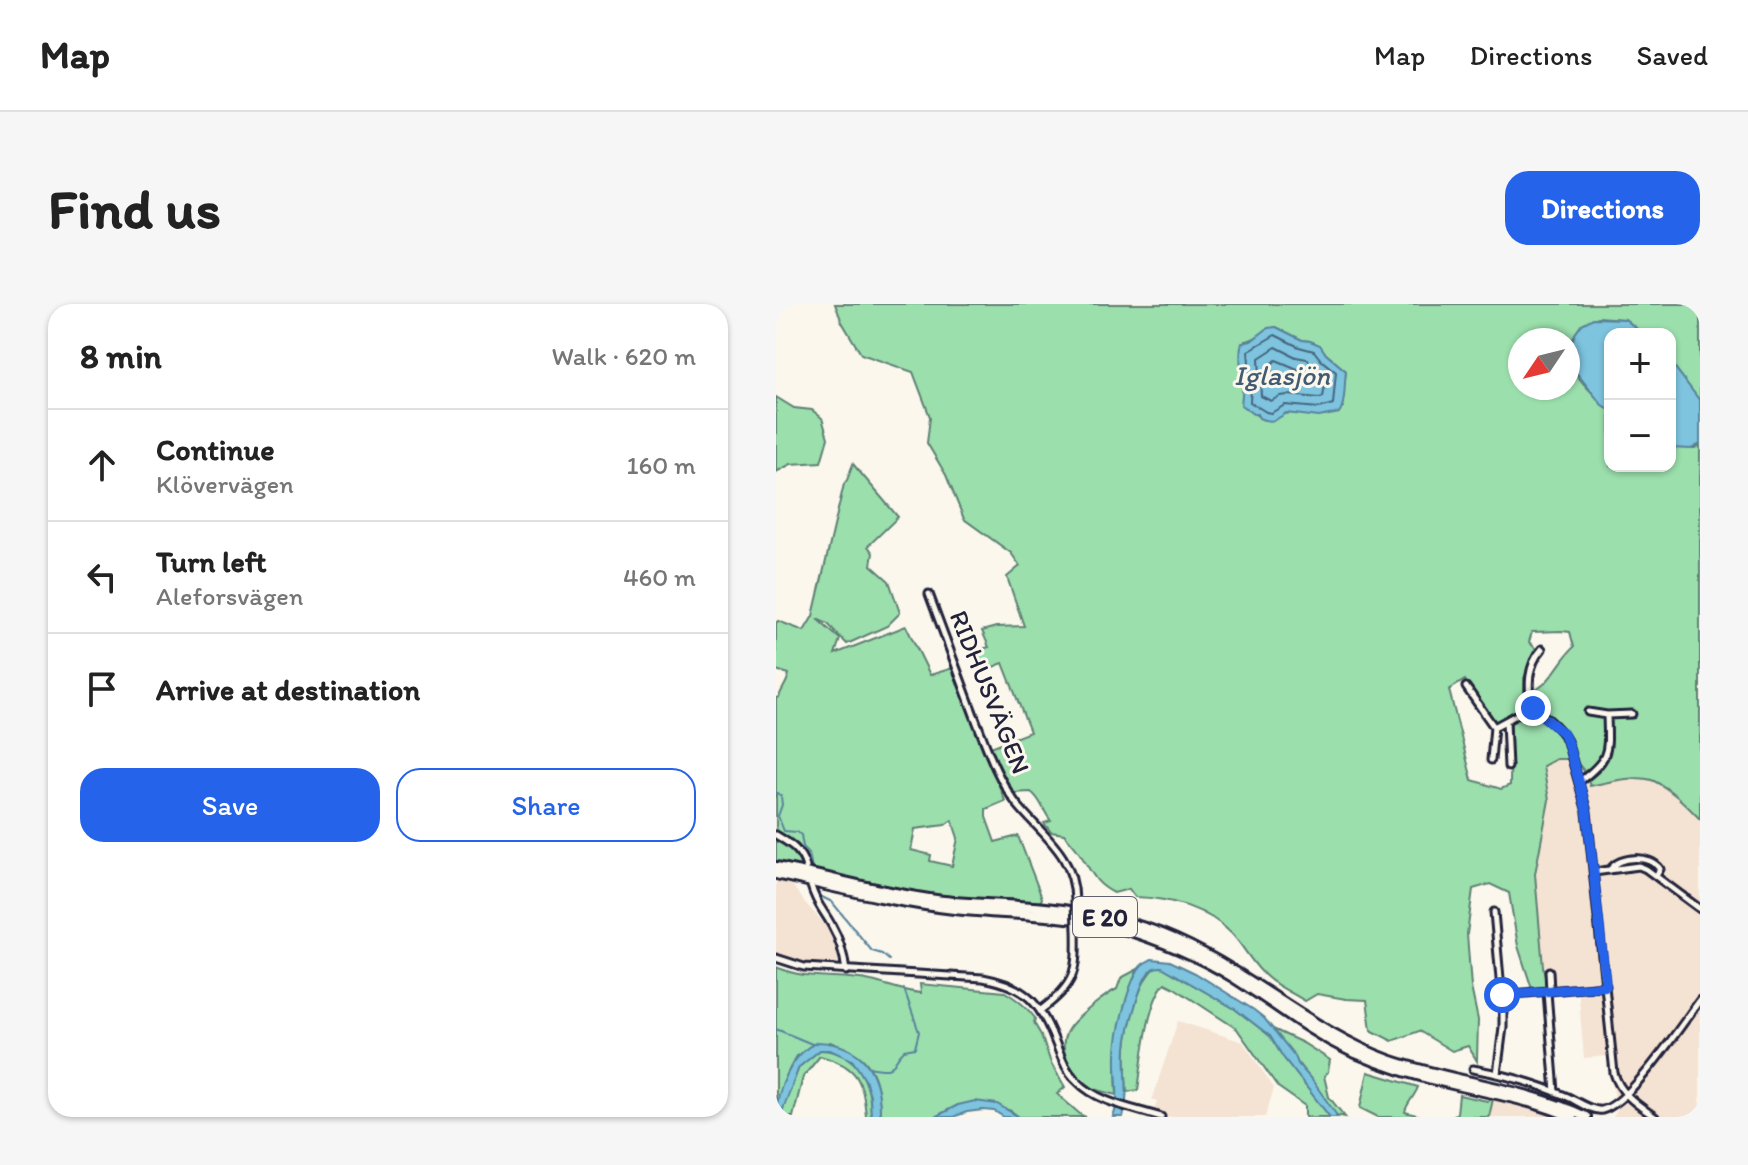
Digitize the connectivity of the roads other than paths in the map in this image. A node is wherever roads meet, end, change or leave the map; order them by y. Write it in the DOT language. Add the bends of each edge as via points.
graph roads {
  1 [pos="929,594"];
  2 [pos="1542,649"];
  3 [pos="1466,687"];
  4 [pos="1531,707"];
  5 [pos="1588,712"];
  6 [pos="1632,714"];
  7 [pos="1607,715"];
  8 [pos="1506,721"];
  9 [pos="1494,727"];
  10 [pos="1491,760"];
  11 [pos="1508,767"];
  12 [pos="1579,782"];
  13 [pos="776,835"];
  14 [pos="776,867"];
  15 [pos="806,867"];
  16 [pos="1610,870"];
  17 [pos="1594,872"];
  18 [pos="776,874"];
  19 [pos="1656,877"];
  20 [pos="811,886"];
  21 [pos="1700,909"];
  22 [pos="1494,912"];
  23 [pos="776,958"];
  24 [pos="846,971"];
  25 [pos="1549,971"];
  26 [pos="1606,986"];
  27 [pos="1548,991"];
  28 [pos="1502,995"];
  29 [pos="1700,1000"];
  30 [pos="1041,1010"];
  31 [pos="1473,1069"];
  32 [pos="1497,1074"];
  33 [pos="1555,1092"];
  34 [pos="1626,1095"];
  35 [pos="1146,1115"];
  36 [pos="1161,1117"];
  37 [pos="1572,1117"];
  38 [pos="1586,1117"];
  39 [pos="1655,1117"];
  1 -- 30 [label="street, RIDHUSVÄGEN, bridge" via="997,774 1051,839 1072,881 1076,964 1070,982"];
  2 -- 4 [label="street" via="1529,674"];
  3 -- 9 [label="street"];
  4 -- 8 [label="street"];
  4 -- 12 [label="street" via="1563,733"];
  5 -- 7 [label="street"];
  6 -- 7 [label="street"];
  7 -- 12 [label="street" via="1606,758"];
  8 -- 9 [label="street"];
  8 -- 11 [label="street"];
  9 -- 10 [label="street"];
  12 -- 17 [label="street"];
  13 -- 15 [label="street" via="794,845"];
  14 -- 38 [label="highway, E 20" via="920,898 1043,908 1145,928 1205,953 1326,1030 1388,1059 1541,1099"];
  16 -- 17 [label="street"];
  16 -- 19 [label="street" via="1639,866"];
  16 -- 19 [label="street" via="1621,860 1649,861 1660,869"];
  17 -- 26 [label="street"];
  18 -- 37 [label="highway, E 20" via="917,904 1049,915 1144,935 1218,968 1351,1051 1416,1075 1510,1096"];
  19 -- 21 [label="street"];
  20 -- 24 [label="street" via="839,941"];
  22 -- 28 [label="street"];
  23 -- 24 [label="street"];
  24 -- 30 [label="street" via="995,980 1017,988"];
  25 -- 27 [label="street"];
  26 -- 27 [label="street"];
  26 -- 34 [label="street" via="1614,1073"];
  27 -- 28 [label="street"];
  27 -- 33 [label="street"];
  28 -- 32 [label="street"];
  29 -- 34 [label="street"];
  30 -- 35 [label="street" via="1070,1074 1086,1089"];
  31 -- 32 [label="street"];
  32 -- 33 [label="street"];
  33 -- 34 [label="street" via="1599,1110"];
  34 -- 39 [label="street"];
  35 -- 36 [label="street"];
}
